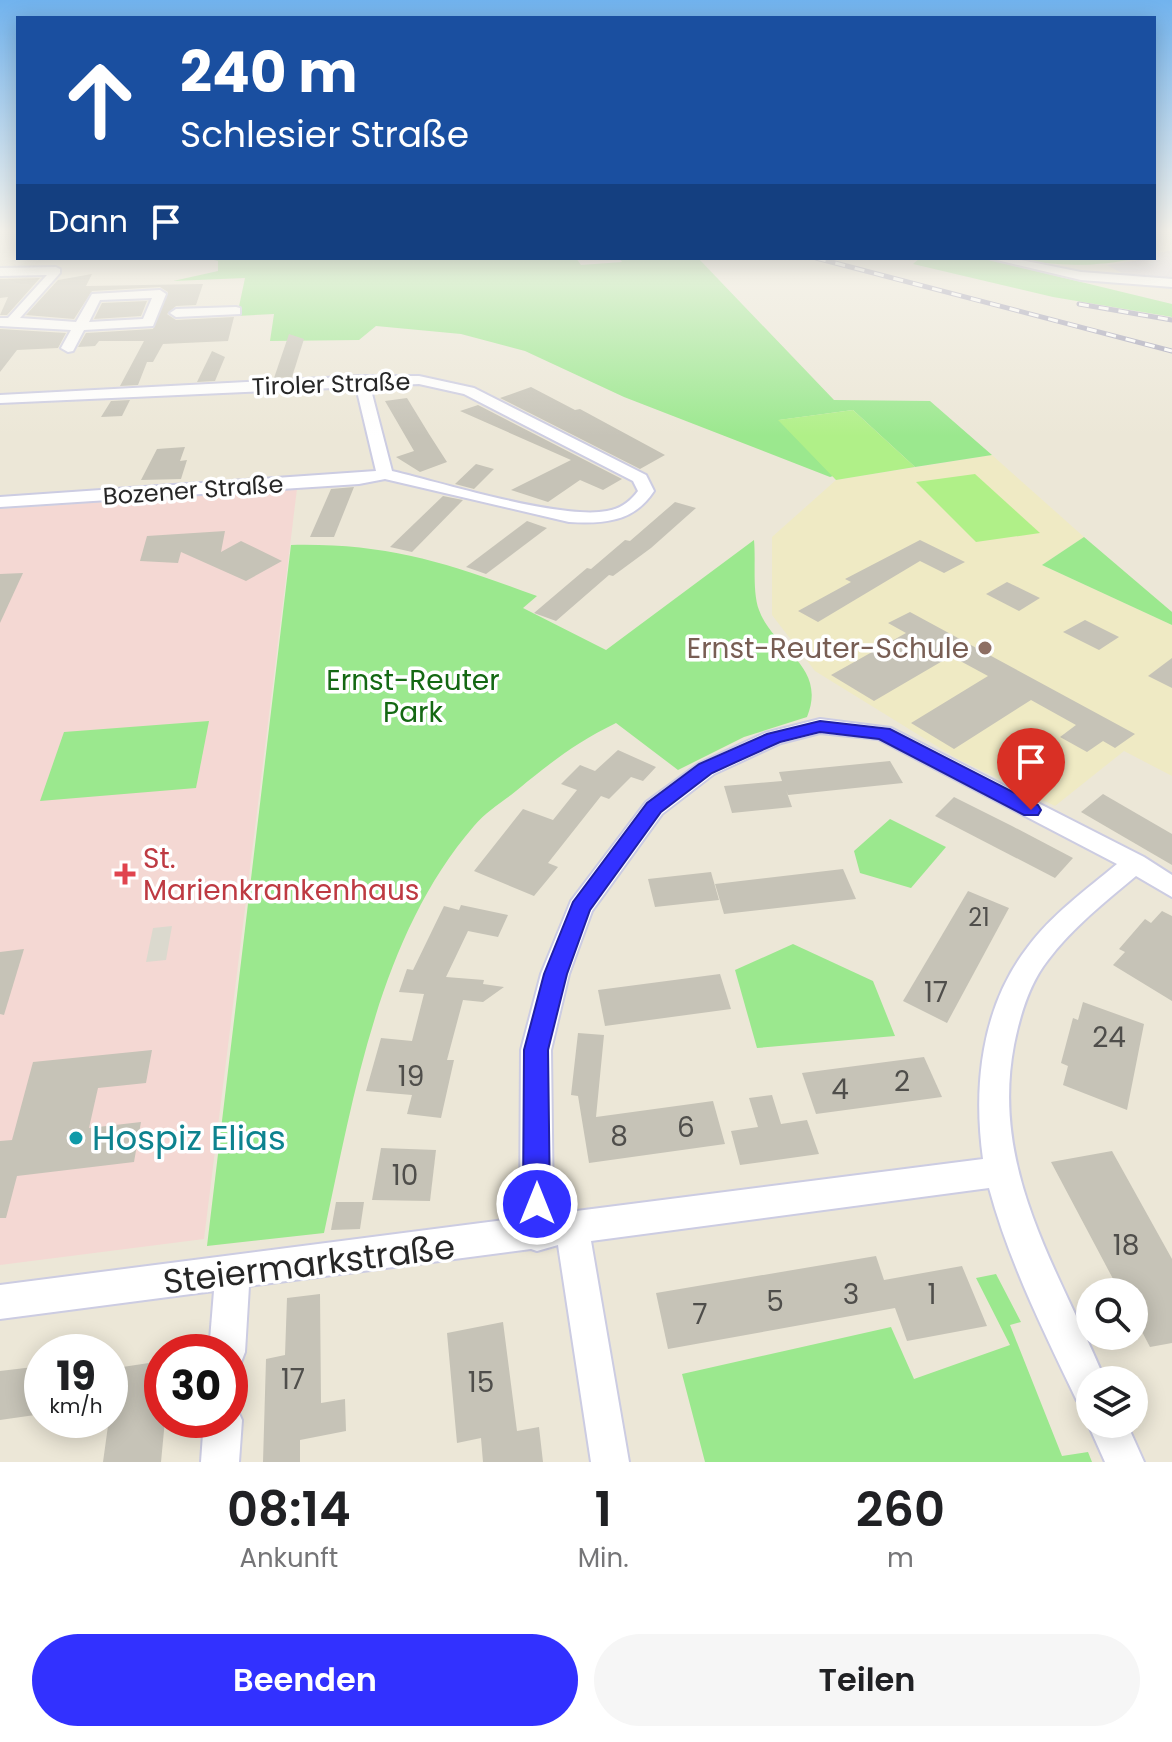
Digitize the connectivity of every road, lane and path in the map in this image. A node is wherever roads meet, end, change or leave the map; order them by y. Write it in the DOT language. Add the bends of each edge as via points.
graph roads {
  1 [pos="29,299"];
  2 [pos="95,299"];
  3 [pos="158,299"];
  4 [pos="236,311"];
  5 [pos="150,319"];
  6 [pos="6,322"];
  7 [pos="80,326"];
  8 [pos="68,348"];
  9 [pos="361,380"];
  10 [pos="0,399"];
  11 [pos="385,474"];
  12 [pos="640,478"];
  13 [pos="0,502"];
  14 [pos="1135,863"];
  15 [pos="1172,888"];
  16 [pos="998,1172"];
  17 [pos="572,1229"];
  18 [pos="537,1235"];
  19 [pos="232,1275"];
  20 [pos="0,1302"];
  21 [pos="228,1334"];
  22 [pos="1080,1366"];
  23 [pos="222,1438"];
  24 [pos="1114,1438"];
  25 [pos="220,1462"];
  26 [pos="610,1462"];
  27 [pos="1125,1462"];
  1 -- 6 [label="street"];
  2 -- 7 [label="street"];
  3 -- 5 [label="street"];
  4 -- 5 [label="street" via="176,313 172,322"];
  5 -- 7 [label="street"];
  6 -- 7 [label="street"];
  7 -- 8 [label="street"];
  9 -- 10 [label="street, Tiroler Straße"];
  9 -- 11 [label="street"];
  9 -- 12 [label="street, Tiroler Straße" via="419,380 469,391"];
  11 -- 12 [label="street, Bozener Straße" via="593,519 616,515 640,502 646,491"];
  11 -- 13 [label="street, Bozener Straße"];
  14 -- 15 [label="street"];
  14 -- 16 [label="street" via="1070,918 1036,956 1014,994 997,1048 993,1108"];
  14 -- 18 [label="street" via="883,733 820,726 773,738 706,769 654,808 580,908 555,974 536,1050"];
  16 -- 17 [label="street, Steiermarkstraße"];
  16 -- 22 [label="street" via="1024,1249"];
  17 -- 18 [label="street, Steiermarkstraße"];
  17 -- 26 [label="street"];
  18 -- 19 [label="street, Steiermarkstraße"];
  19 -- 20 [label="street, Steiermarkstraße"];
  19 -- 21 [label="street"];
  23 -- 25 [label="street"];
  24 -- 27 [label="street"];
}
